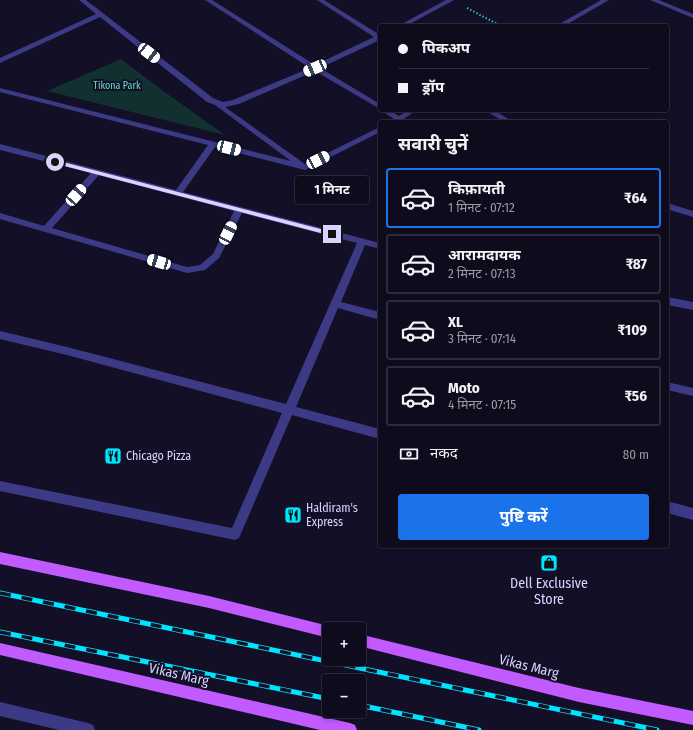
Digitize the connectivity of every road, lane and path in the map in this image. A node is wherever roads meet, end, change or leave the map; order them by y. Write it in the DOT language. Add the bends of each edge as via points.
graph roads {
  1 [pos="82,0"];
  2 [pos="208,0"];
  3 [pos="320,0"];
  4 [pos="451,0"];
  5 [pos="604,0"];
  6 [pos="654,0"];
  7 [pos="466,7"];
  8 [pos="100,15"];
  9 [pos="693,16"];
  10 [pos="405,24"];
  11 [pos="497,24"];
  12 [pos="562,24"];
  13 [pos="378,36"];
  14 [pos="378,38"];
  15 [pos="0,61"];
  16 [pos="315,68"];
  17 [pos="0,90"];
  18 [pos="218,104"];
  19 [pos="378,106"];
  20 [pos="386,112"];
  21 [pos="410,112"];
  22 [pos="492,112"];
  23 [pos="395,120"];
  24 [pos="398,120"];
  25 [pos="506,120"];
  26 [pos="378,130"];
  27 [pos="213,144"];
  28 [pos="0,147"];
  29 [pos="305,167"];
  30 [pos="96,172"];
  31 [pos="177,194"];
  32 [pos="669,207"];
  33 [pos="239,210"];
  34 [pos="693,214"];
  35 [pos="0,216"];
  36 [pos="46,229"];
  37 [pos="362,242"];
  38 [pos="378,246"];
  39 [pos="669,301"];
  40 [pos="335,304"];
  41 [pos="693,306"];
  42 [pos="378,315"];
  43 [pos="0,335"];
  44 [pos="669,386"];
  45 [pos="693,392"];
  46 [pos="289,411"];
  47 [pos="378,433"];
  48 [pos="0,486"];
  49 [pos="669,508"];
  50 [pos="693,514"];
  51 [pos="0,558"];
  52 [pos="322,630"];
  53 [pos="366,642"];
  54 [pos="0,649"];
  55 [pos="0,709"];
  56 [pos="693,718"];
  57 [pos="88,730"];
  58 [pos="350,730"];
  1 -- 8 [label="street"];
  2 -- 16 [label="street"];
  3 -- 13 [label="street"];
  4 -- 10 [label="street"];
  5 -- 12 [label="street"];
  6 -- 9 [label="street"];
  7 -- 11 [label="path"];
  8 -- 15 [label="street"];
  8 -- 18 [label="street"];
  14 -- 16 [label="street"];
  16 -- 18 [label="street" via="232,104"];
  16 -- 19 [label="street"];
  17 -- 27 [label="street"];
  18 -- 29 [label="street"];
  20 -- 23 [label="street"];
  21 -- 24 [label="street"];
  22 -- 25 [label="street"];
  26 -- 29 [label="street"];
  27 -- 29 [label="street"];
  27 -- 31 [label="street"];
  28 -- 30 [label="street"];
  30 -- 31 [label="street"];
  30 -- 36 [label="street"];
  31 -- 33 [label="street"];
  32 -- 34 [label="street"];
  33 -- 36 [label="street" via="216,256 202,268 187,270"];
  33 -- 37 [label="street"];
  35 -- 36 [label="street"];
  37 -- 38 [label="street"];
  37 -- 40 [label="street"];
  39 -- 41 [label="street"];
  40 -- 42 [label="street"];
  40 -- 46 [label="street"];
  43 -- 46 [label="street"];
  44 -- 45 [label="street"];
  46 -- 47 [label="street"];
  46 -- 48 [label="street" via="235,534"];
  49 -- 50 [label="street"];
  51 -- 52 [label="main road" via="209,602"];
  53 -- 56 [label="main road, Vikas Marg" via="579,695"];
  54 -- 58 [label="main road, Vikas Marg"];
  55 -- 57 [label="street"];
}
